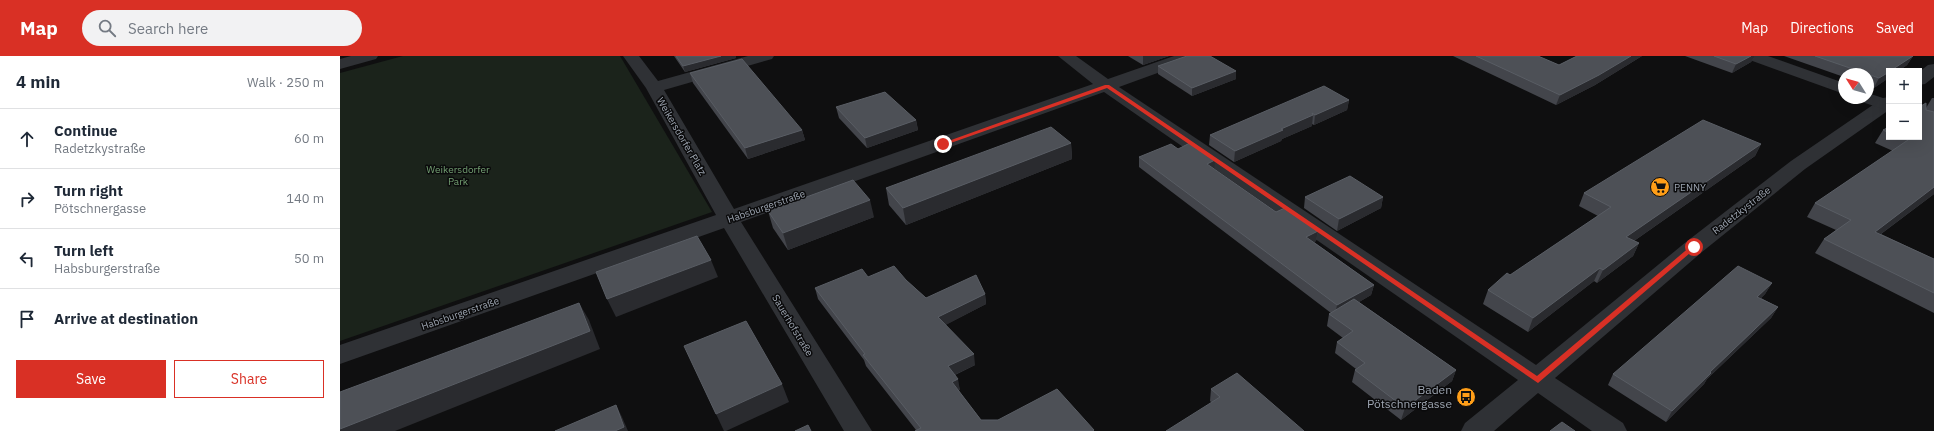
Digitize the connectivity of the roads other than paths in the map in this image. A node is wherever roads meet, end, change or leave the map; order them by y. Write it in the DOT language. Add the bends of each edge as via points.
graph roads {
  1 [pos="370,56"];
  2 [pos="631,56"];
  3 [pos="766,56"];
  4 [pos="1066,56"];
  5 [pos="1190,56"];
  6 [pos="1753,56"];
  7 [pos="340,64"];
  8 [pos="1934,69"];
  9 [pos="1922,78"];
  10 [pos="1107,86"];
  11 [pos="654,87"];
  12 [pos="1838,87"];
  13 [pos="1883,103"];
  14 [pos="729,219"];
  15 [pos="340,355"];
  16 [pos="1538,380"];
  17 [pos="858,431"];
  18 [pos="1474,431"];
  19 [pos="1613,431"];
  1 -- 7 [label="street"];
  2 -- 11 [label="street, Weikersdorfer Platz"];
  3 -- 11 [label="street"];
  4 -- 10 [label="street"];
  5 -- 10 [label="street, Habsburgerstraße"];
  6 -- 12 [label="street"];
  8 -- 9 [label="street"];
  10 -- 14 [label="street, Habsburgerstraße"];
  10 -- 16 [label="street"];
  11 -- 14 [label="street, Weikersdorfer Platz"];
  13 -- 16 [label="street, Radetzkystraße" via="1798,165 1694,247"];
  14 -- 15 [label="street, Habsburgerstraße"];
  14 -- 17 [label="street, Sauerhofstraße"];
  16 -- 18 [label="street, Radetzkystraße"];
  16 -- 19 [label="street"];
}
